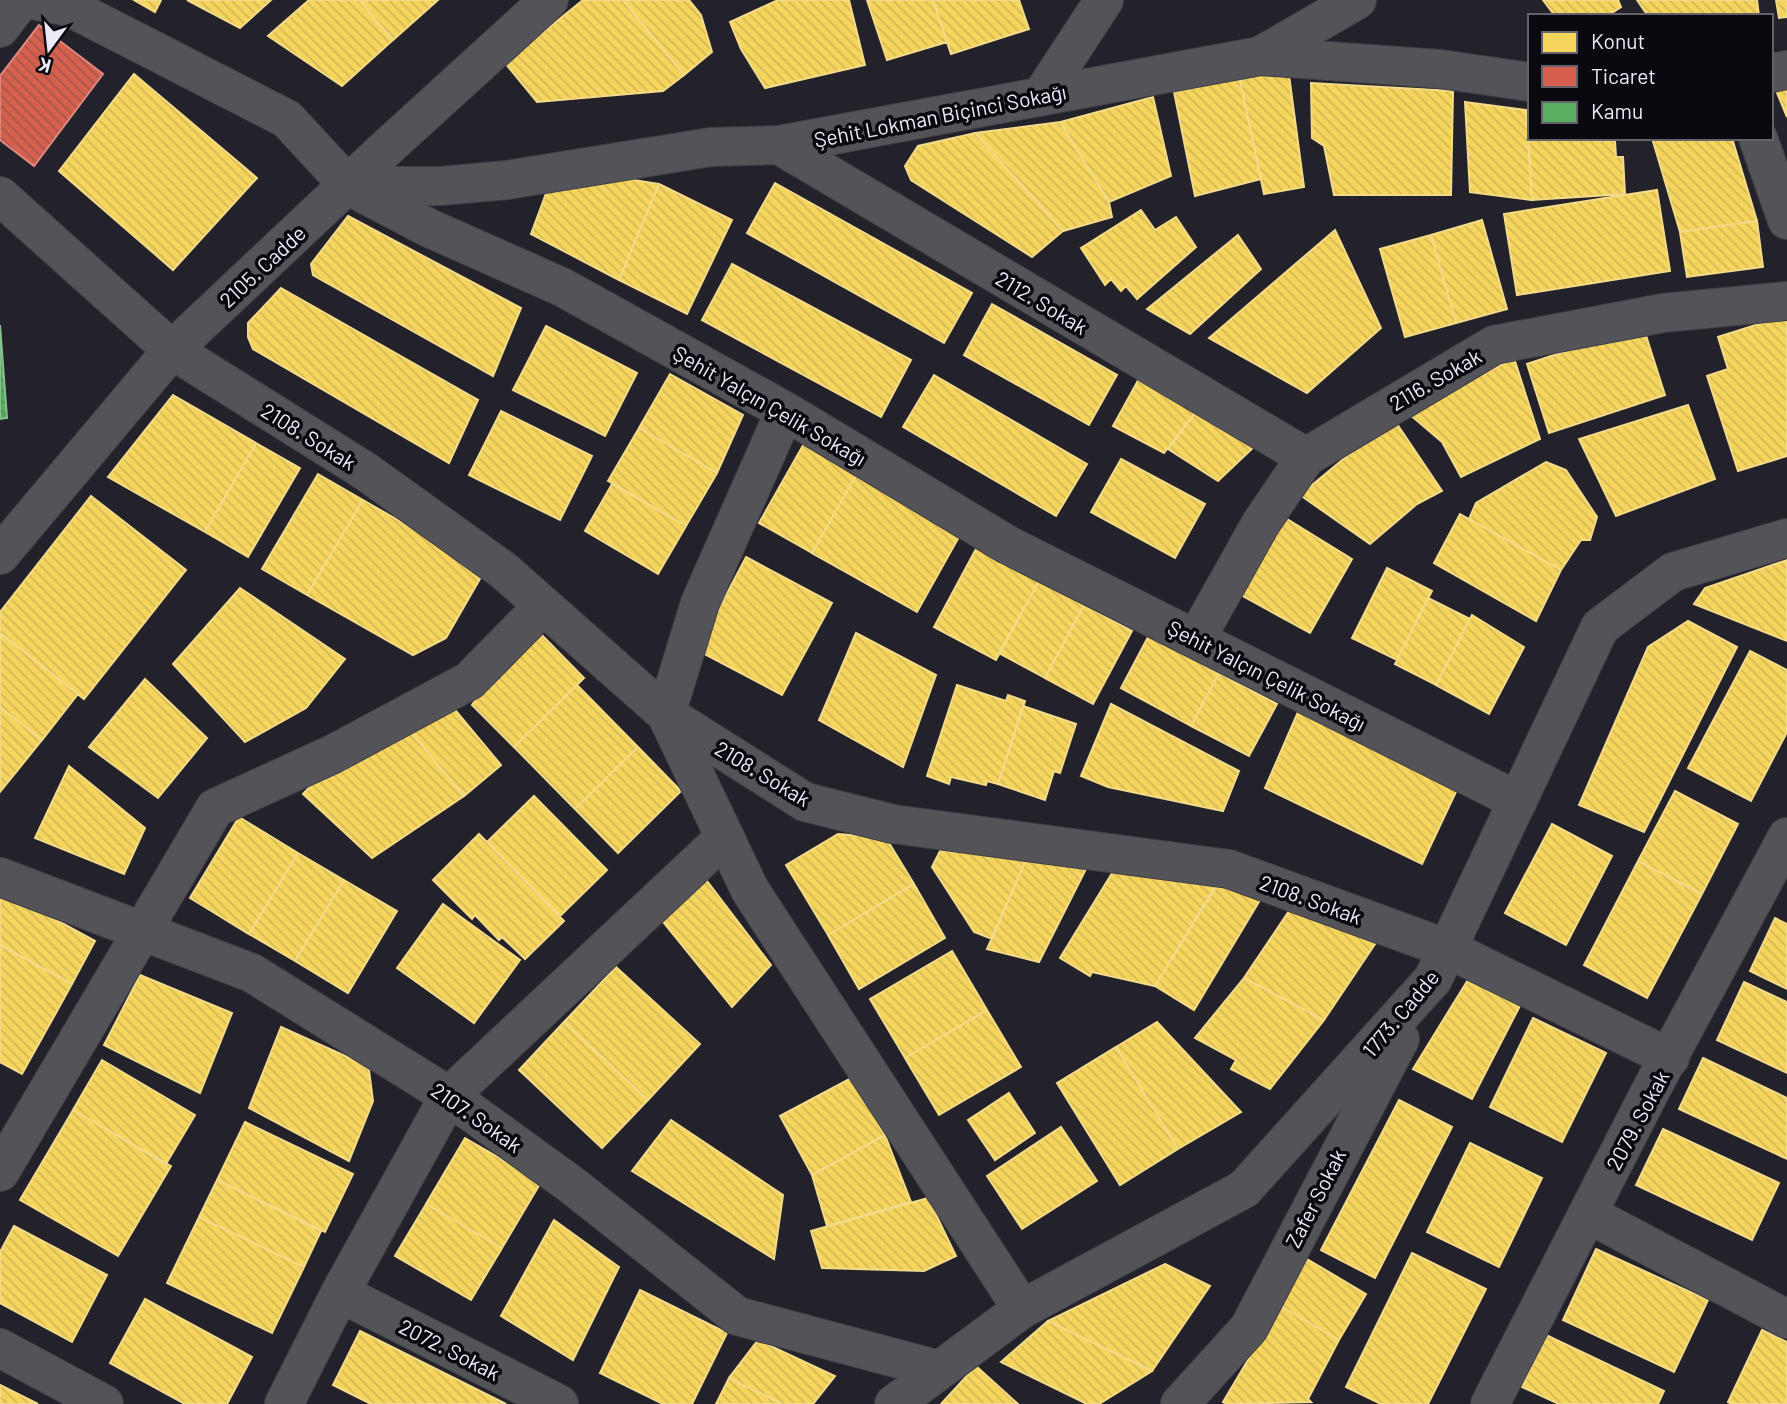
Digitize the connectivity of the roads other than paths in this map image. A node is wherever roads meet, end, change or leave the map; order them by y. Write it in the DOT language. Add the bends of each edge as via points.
graph roads {
  1 [pos="21,0"];
  2 [pos="33,0"];
  3 [pos="548,0"];
  4 [pos="1104,0"];
  5 [pos="1357,0"];
  6 [pos="0,28"];
  7 [pos="1260,55"];
  8 [pos="1528,82"];
  9 [pos="1042,95"];
  10 [pos="1759,140"];
  11 [pos="779,145"];
  12 [pos="349,186"];
  13 [pos="0,196"];
  14 [pos="1787,219"];
  15 [pos="1787,301"];
  16 [pos="172,350"];
  17 [pos="785,411"];
  18 [pos="1306,457"];
  19 [pos="1787,538"];
  20 [pos="0,555"];
  21 [pos="543,606"];
  22 [pos="1196,639"];
  23 [pos="666,714"];
  24 [pos="1518,801"];
  25 [pos="725,837"];
  26 [pos="1787,837"];
  27 [pos="0,877"];
  28 [pos="142,931"];
  29 [pos="1441,964"];
  30 [pos="1670,1058"];
  31 [pos="449,1096"];
  32 [pos="0,1172"];
  33 [pos="1588,1214"];
  34 [pos="340,1293"];
  35 [pos="1022,1309"];
  36 [pos="1787,1319"];
  37 [pos="0,1348"];
  38 [pos="940,1370"];
  39 [pos="104,1404"];
  40 [pos="284,1404"];
  41 [pos="559,1404"];
  42 [pos="894,1404"];
  43 [pos="1180,1404"];
  44 [pos="1490,1404"];
  1 -- 6 [label="street"];
  2 -- 12 [label="street, Şehit Yalçın Çelik Sokağı" via="69,7 287,119"];
  3 -- 12 [label="street, 2105. Cadde"];
  4 -- 9 [label="street"];
  5 -- 7 [label="street"];
  7 -- 8 [label="street, Şehit Lokman Biçinci Sokağı" via="1440,69"];
  7 -- 9 [label="street, Şehit Lokman Biçinci Sokağı"];
  9 -- 11 [label="street, Şehit Lokman Biçinci Sokağı"];
  10 -- 14 [label="street"];
  11 -- 12 [label="street, Şehit Lokman Biçinci Sokağı" via="711,147 467,183"];
  11 -- 18 [label="street, 2112. Sokak"];
  12 -- 16 [label="street, 2105. Cadde"];
  12 -- 17 [label="street, Şehit Yalçın Çelik Sokağı" via="429,228 562,287"];
  13 -- 16 [label="street, 2108. Sokak"];
  15 -- 18 [label="street, 2116. Sokak" via="1663,313 1494,345"];
  16 -- 20 [label="street, 2105. Cadde"];
  16 -- 21 [label="street, 2108. Sokak" via="365,471 503,570"];
  17 -- 22 [label="street, Şehit Yalçın Çelik Sokağı" via="1008,545"];
  17 -- 23 [label="street" via="701,603"];
  18 -- 22 [label="street, 2116. Sokak" via="1261,523"];
  19 -- 24 [label="street, 1773. Cadde" via="1674,572 1600,627"];
  21 -- 23 [label="street, 2108. Sokak"];
  21 -- 28 [label="street" via="469,681 333,754 215,808"];
  22 -- 24 [label="street, Şehit Yalçın Çelik Sokağı"];
  23 -- 25 [label="street"];
  23 -- 29 [label="street, 2108. Sokak" via="804,802 893,824 1229,869"];
  24 -- 29 [label="street, 1773. Cadde"];
  25 -- 31 [label="street"];
  25 -- 35 [label="street" via="750,890"];
  26 -- 30 [label="street, 2079. Sokak"];
  27 -- 28 [label="street, 2107. Sokak"];
  28 -- 31 [label="street, 2107. Sokak" via="252,973"];
  28 -- 32 [label="street"];
  29 -- 30 [label="street, 2108. Sokak"];
  29 -- 35 [label="street, 1773. Cadde" via="1244,1189"];
  29 -- 43 [label="street, Zafer Sokak" via="1249,1328"];
  30 -- 33 [label="street, 2079. Sokak"];
  31 -- 34 [label="street"];
  31 -- 38 [label="street, 2107. Sokak" via="573,1186 737,1316"];
  33 -- 36 [label="street"];
  33 -- 44 [label="street, 2079. Sokak"];
  34 -- 40 [label="street"];
  34 -- 41 [label="street, 2072. Sokak"];
  35 -- 38 [label="street, 1773. Cadde"];
  37 -- 39 [label="street"];
  38 -- 42 [label="street, 1773. Cadde"];
}
